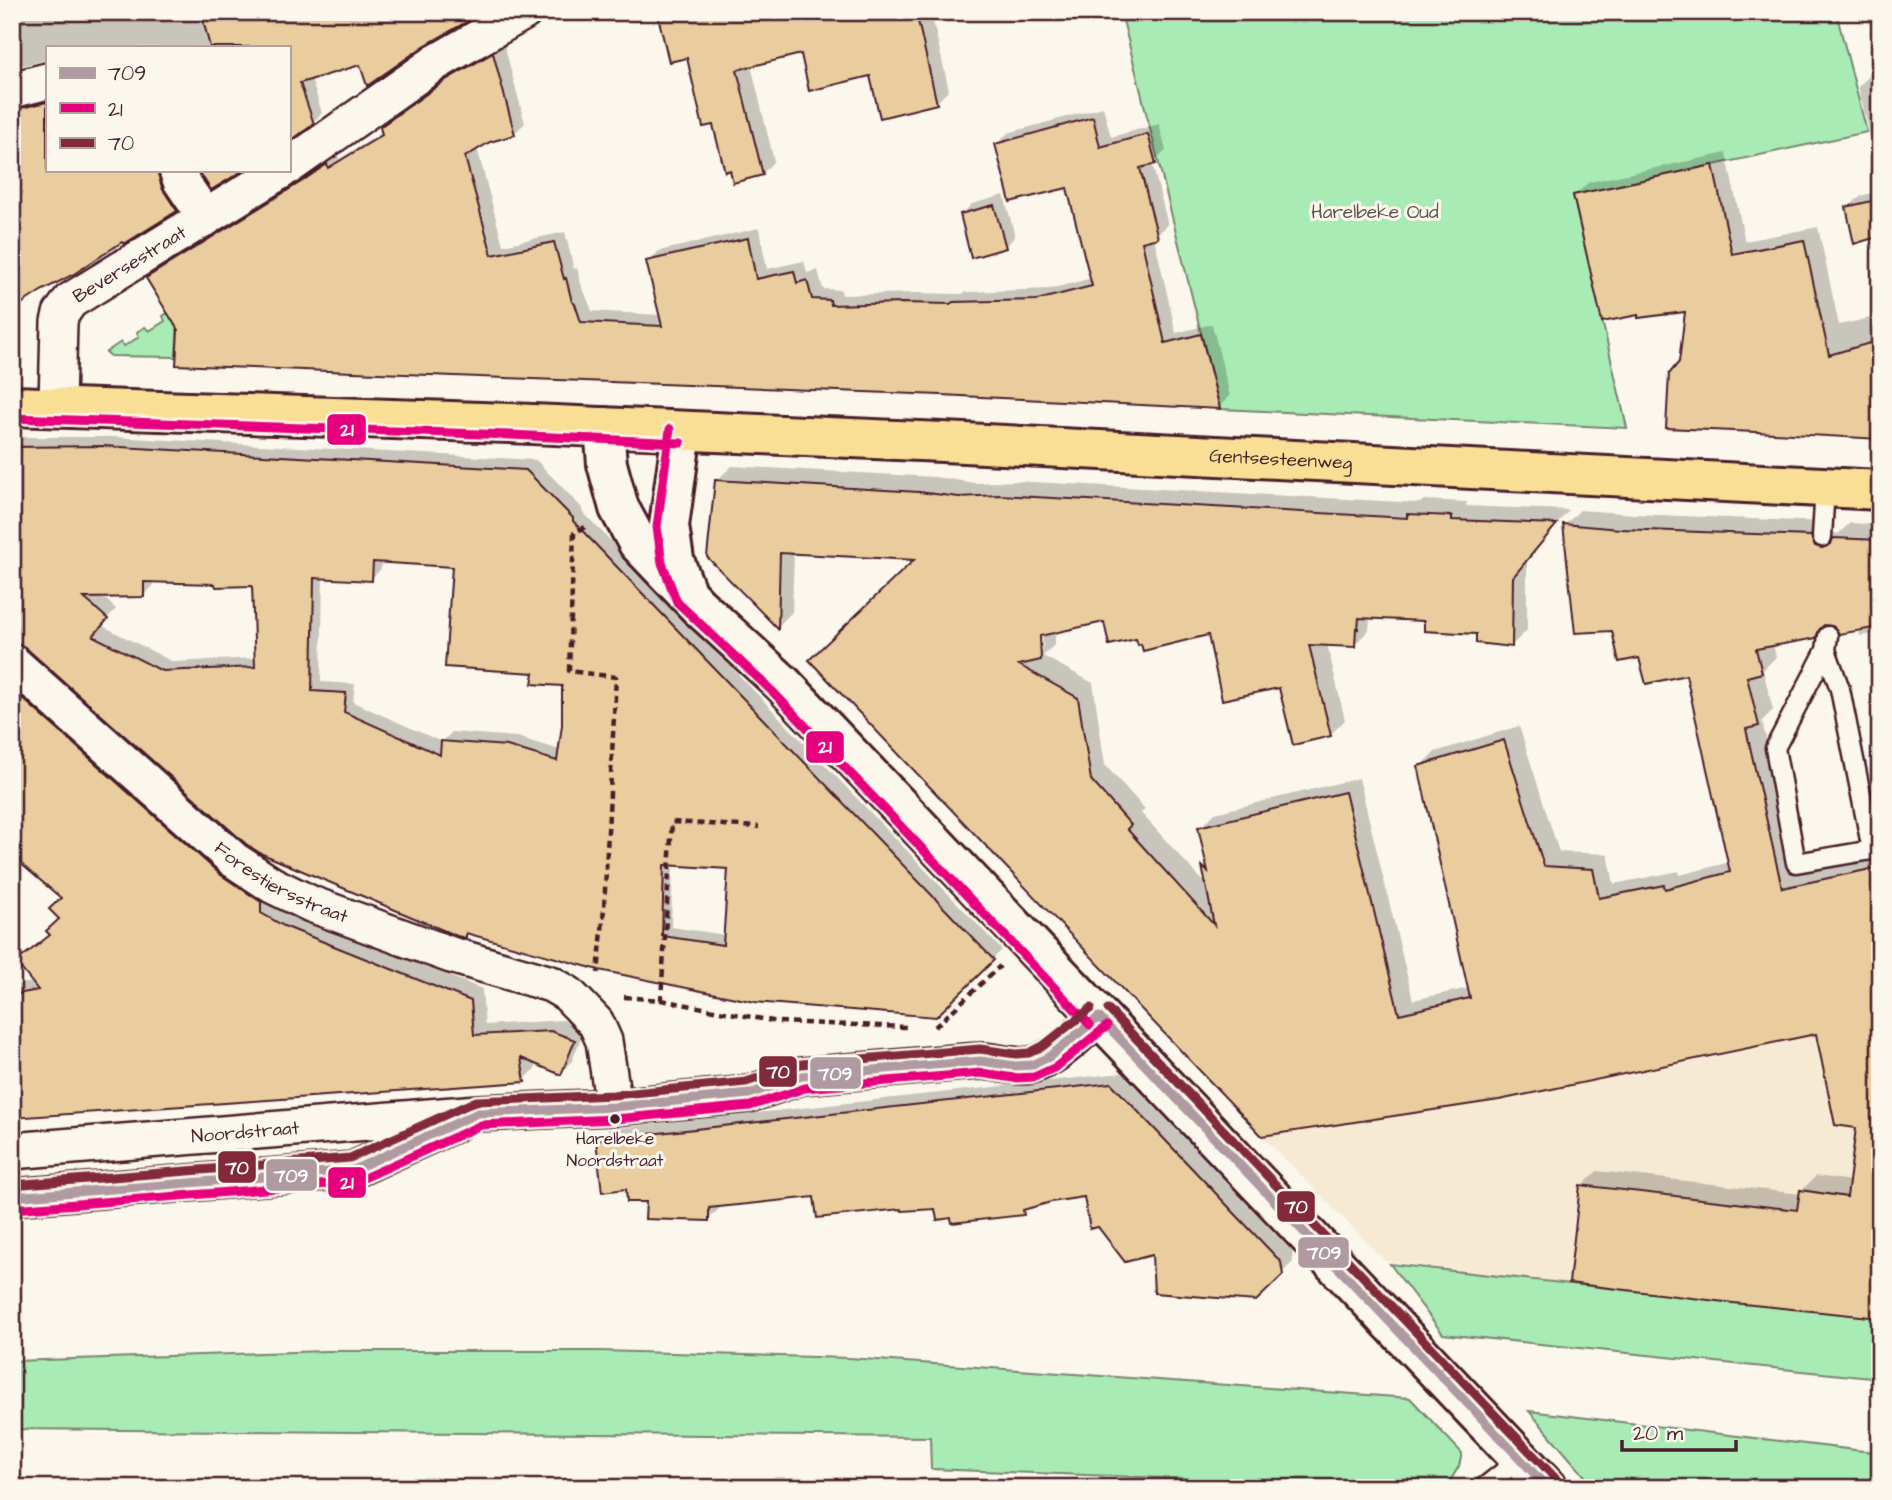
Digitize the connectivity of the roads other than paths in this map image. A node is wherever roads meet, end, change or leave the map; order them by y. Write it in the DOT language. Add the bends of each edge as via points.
graph roads {
  1 [pos="524,12"];
  2 [pos="46,81"];
  3 [pos="12,90"];
  4 [pos="290,165"];
  5 [pos="178,172"];
  6 [pos="279,172"];
  7 [pos="206,218"];
  8 [pos="12,405"];
  9 [pos="57,406"];
  10 [pos="604,428"];
  11 [pos="682,431"];
  12 [pos="1825,487"];
  13 [pos="1880,490"];
  14 [pos="1822,537"];
  15 [pos="687,595"];
  16 [pos="1827,643"];
  17 [pos="12,662"];
  18 [pos="1099,1017"];
  19 [pos="614,1107"];
  20 [pos="478,1113"];
  21 [pos="12,1150"];
  22 [pos="12,1197"];
  23 [pos="1520,1459"];
  24 [pos="1483,1488"];
  25 [pos="1548,1488"];
  1 -- 4 [label="street" via="435,63"];
  2 -- 3 [label="street"];
  5 -- 7 [label="street"];
  6 -- 7 [label="street, Beversestraat"];
  7 -- 9 [label="street, Beversestraat" via="77,295 65,307 59,322"];
  8 -- 9 [label="main road, Gentsesteenweg"];
  9 -- 10 [label="main road, Gentsesteenweg"];
  10 -- 11 [label="main road, Gentsesteenweg"];
  10 -- 15 [label="main road" via="607,464 619,508 638,543"];
  11 -- 12 [label="main road, Gentsesteenweg"];
  11 -- 15 [label="main road" via="669,526 674,560"];
  12 -- 13 [label="main road, Gentsesteenweg"];
  12 -- 14 [label="lane"];
  15 -- 18 [label="main road" via="783,684"];
  16 -- 16 [label="lane" via="1775,748 1796,863 1872,850"];
  17 -- 19 [label="street, Forestiersstraat" via="234,860 272,885 311,904 451,955 551,984 568,994 596,1023 604,1041"];
  18 -- 19 [label="street, Noordstraat" via="1032,1065 981,1061 802,1076 748,1094"];
  18 -- 23 [label="main road"];
  19 -- 20 [label="street, Noordstraat"];
  20 -- 21 [label="street, Noordstraat"];
  20 -- 22 [label="street, Noordstraat" via="353,1170"];
  23 -- 24 [label="lane"];
  23 -- 25 [label="main road"];
}
